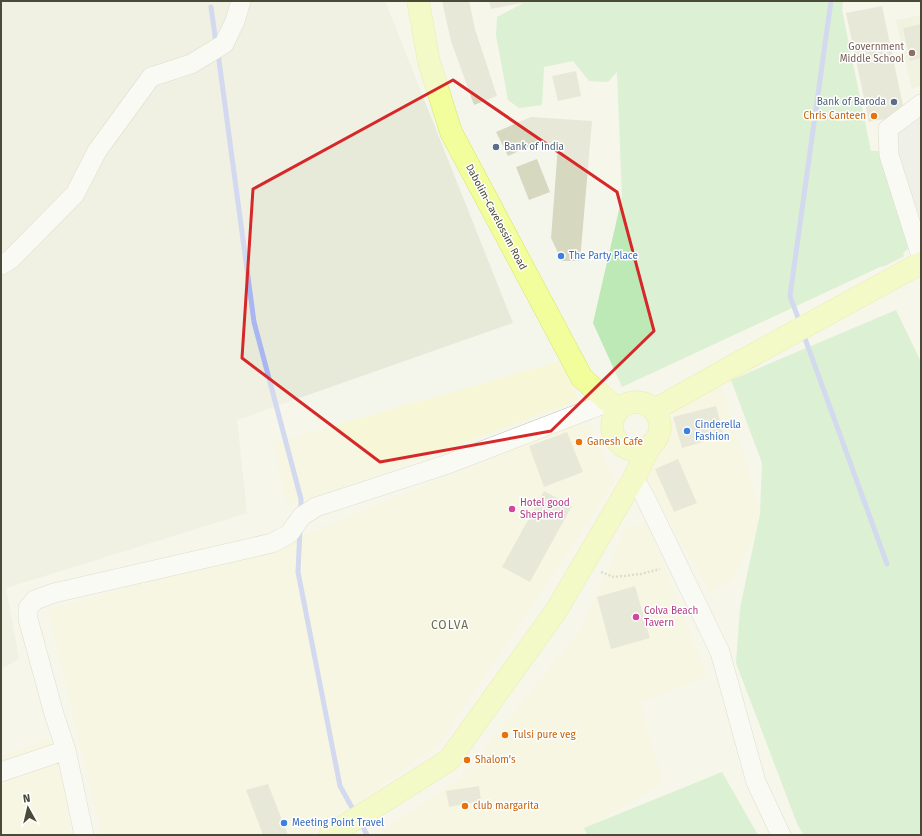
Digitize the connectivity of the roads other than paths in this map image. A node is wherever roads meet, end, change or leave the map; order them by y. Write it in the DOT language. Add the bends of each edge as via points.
graph roads {
  1 [pos="241,1"];
  2 [pos="418,1"];
  3 [pos="921,104"];
  4 [pos="921,256"];
  5 [pos="921,263"];
  6 [pos="1,265"];
  7 [pos="614,405"];
  8 [pos="654,410"];
  9 [pos="622,446"];
  10 [pos="650,446"];
  11 [pos="634,478"];
  12 [pos="66,750"];
  13 [pos="1,772"];
  14 [pos="335,834"];
  15 [pos="84,835"];
  16 [pos="781,835"];
  1 -- 6 [label="street" via="224,44 191,64 151,77 97,151 75,194"];
  2 -- 7 [label="main road, Dabolim-Cavelossim Road" via="429,62 451,132 582,378"];
  3 -- 4 [label="street" via="888,129 889,155"];
  5 -- 8 [label="main road"];
  7 -- 8 [label="main road" via="641,402"];
  7 -- 9 [label="main road" via="612,428"];
  7 -- 12 [label="street" via="448,464 316,507 302,516 289,534 272,543 54,593 35,600 28,608 28,619"];
  8 -- 10 [label="main road" via="660,421 660,433"];
  9 -- 10 [label="main road" via="635,450"];
  9 -- 11 [label="main road"];
  10 -- 11 [label="main road"];
  11 -- 14 [label="main road" via="556,611 449,760"];
  11 -- 16 [label="street" via="720,652 756,782"];
  12 -- 13 [label="street"];
  12 -- 15 [label="street"];
}
